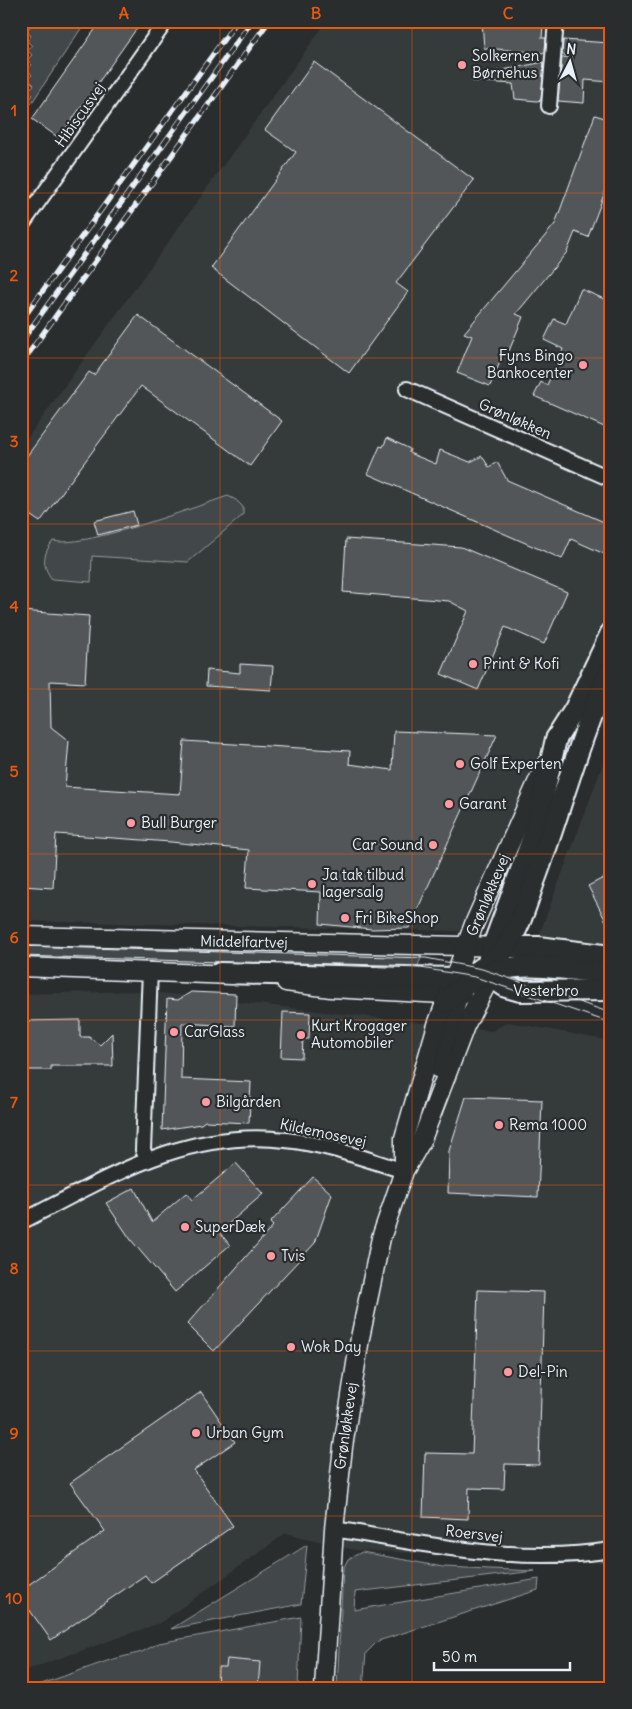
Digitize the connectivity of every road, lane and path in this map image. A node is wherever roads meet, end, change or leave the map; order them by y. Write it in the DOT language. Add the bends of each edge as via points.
graph roads {
  1 [pos="166,21"];
  2 [pos="556,21"];
  3 [pos="549,106"];
  4 [pos="26,212"];
  5 [pos="21,226"];
  6 [pos="407,389"];
  7 [pos="611,479"];
  8 [pos="611,632"];
  9 [pos="611,669"];
  10 [pos="556,739"];
  11 [pos="21,936"];
  12 [pos="432,945"];
  13 [pos="466,946"];
  14 [pos="611,956"];
  15 [pos="493,962"];
  16 [pos="21,967"];
  17 [pos="150,970"];
  18 [pos="220,973"];
  19 [pos="611,974"];
  20 [pos="455,986"];
  21 [pos="611,990"];
  22 [pos="520,991"];
  23 [pos="482,994"];
  24 [pos="147,1159"];
  25 [pos="404,1170"];
  26 [pos="21,1222"];
  27 [pos="334,1529"];
  28 [pos="611,1550"];
  29 [pos="324,1688"];
  1 -- 4 [label="street, Hibiscusvej"];
  2 -- 3 [label="street"];
  4 -- 5 [label="street, Hibiscusvej"];
  6 -- 7 [label="street, Grønløkken"];
  8 -- 10 [label="main road, Grønløkkevej"];
  9 -- 15 [label="main road, Grønløkkevej" via="590,715 529,896"];
  10 -- 13 [label="street, Grønløkkevej"];
  10 -- 15 [label="main road" via="535,832"];
  11 -- 12 [label="street, Middelfartvej"];
  12 -- 13 [label="street, Middelfartvej"];
  12 -- 20 [label="street" via="454,954"];
  13 -- 15 [label="street, Middelfartvej"];
  13 -- 20 [label="street, Grønløkkevej"];
  14 -- 15 [label="main road" via="538,947"];
  15 -- 19 [label="main road"];
  15 -- 20 [label="main road"];
  15 -- 22 [label="main road" via="499,983"];
  15 -- 23 [label="street, Grønløkkevej"];
  16 -- 17 [label="street, Middelfartvej"];
  17 -- 18 [label="street, Middelfartvej"];
  17 -- 24 [label="street" via="143,1150"];
  18 -- 20 [label="main road"];
  20 -- 23 [label="street, Vesterbro"];
  20 -- 25 [label="street, Grønløkkevej" via="404,1138"];
  21 -- 22 [label="main road, Vesterbro"];
  22 -- 23 [label="street, Vesterbro"];
  23 -- 25 [label="street, Grønløkkevej" via="466,1026 421,1142"];
  24 -- 25 [label="street, Kildemosevej" via="212,1140 254,1137 337,1150"];
  24 -- 26 [label="street, Kildemosevej"];
  25 -- 27 [label="street, Grønløkkevej" via="381,1238 360,1338"];
  27 -- 28 [label="street, Roersvej" via="490,1554"];
  27 -- 29 [label="street, Grønløkkevej"];
}
